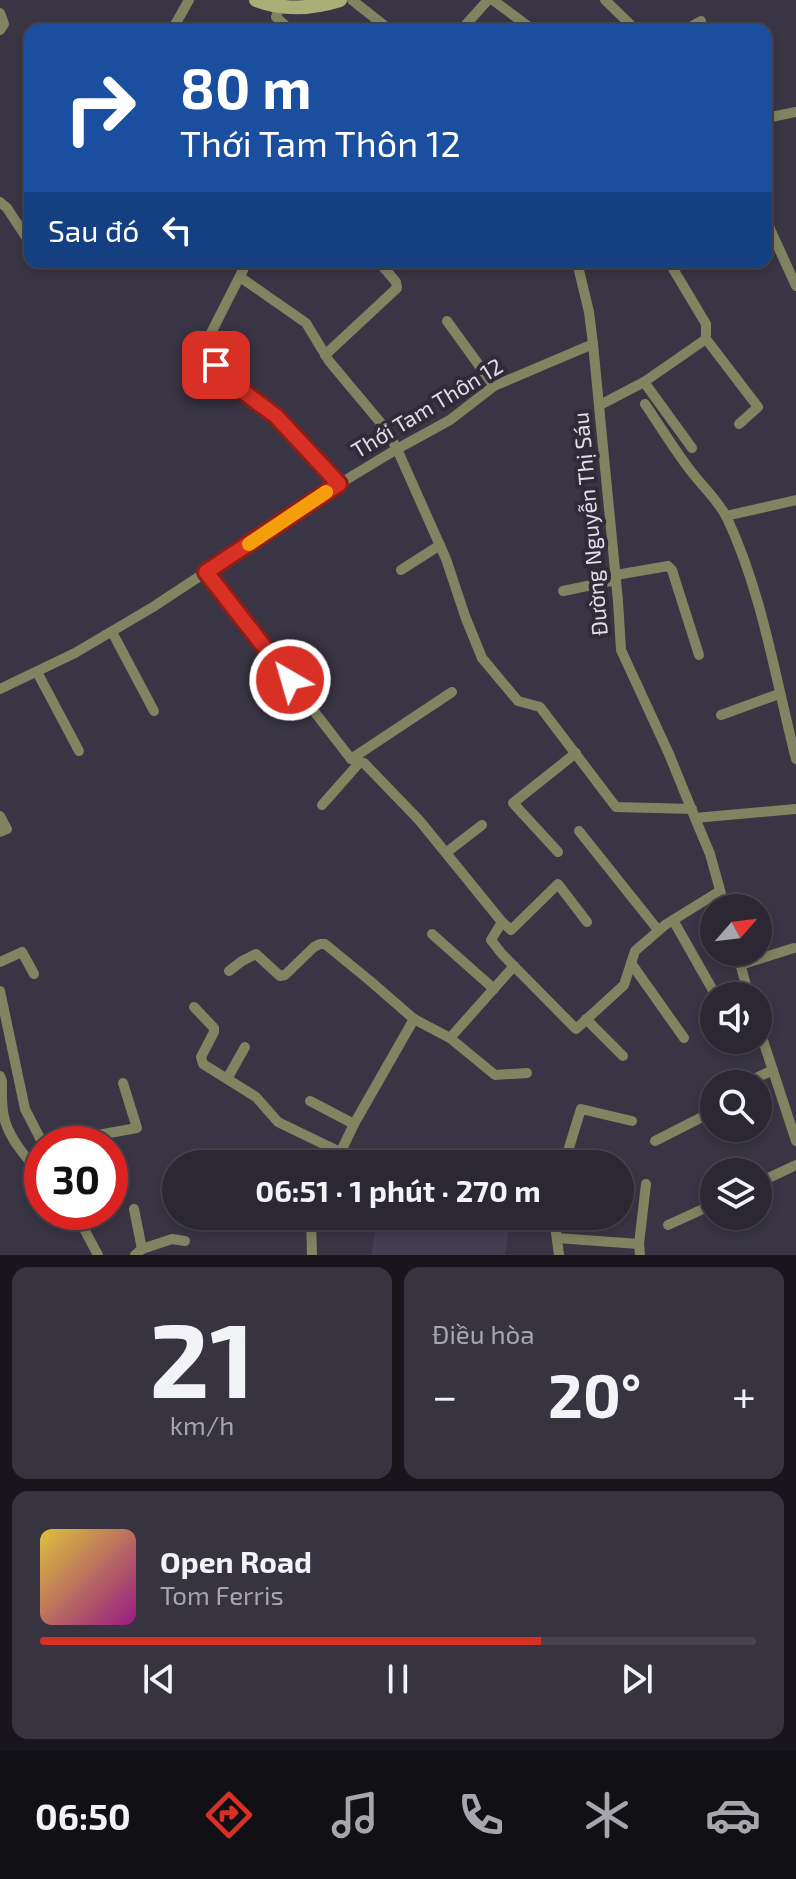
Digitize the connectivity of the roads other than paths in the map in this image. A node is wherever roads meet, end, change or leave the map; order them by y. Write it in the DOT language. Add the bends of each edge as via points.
graph roads {
  1 [pos="189,0"];
  2 [pos="256,0"];
  3 [pos="340,0"];
  4 [pos="352,0"];
  5 [pos="491,0"];
  6 [pos="605,0"];
  7 [pos="280,6"];
  8 [pos="0,13"];
  9 [pos="701,21"];
  10 [pos="175,24"];
  11 [pos="284,24"];
  12 [pos="382,24"];
  13 [pos="467,24"];
  14 [pos="525,24"];
  15 [pos="630,24"];
  16 [pos="696,24"];
  17 [pos="0,30"];
  18 [pos="796,112"];
  19 [pos="772,117"];
  20 [pos="0,202"];
  21 [pos="772,233"];
  22 [pos="24,234"];
  23 [pos="244,268"];
  24 [pos="384,268"];
  25 [pos="578,268"];
  26 [pos="673,268"];
  27 [pos="240,277"];
  28 [pos="796,286"];
  29 [pos="447,321"];
  30 [pos="706,339"];
  31 [pos="593,344"];
  32 [pos="325,355"];
  33 [pos="644,382"];
  34 [pos="494,386"];
  35 [pos="645,404"];
  36 [pos="600,405"];
  37 [pos="739,424"];
  38 [pos="692,448"];
  39 [pos="397,449"];
  40 [pos="339,484"];
  41 [pos="796,500"];
  42 [pos="726,516"];
  43 [pos="440,545"];
  44 [pos="401,570"];
  45 [pos="206,572"];
  46 [pos="616,578"];
  47 [pos="563,591"];
  48 [pos="112,632"];
  49 [pos="699,655"];
  50 [pos="37,672"];
  51 [pos="0,689"];
  52 [pos="452,692"];
  53 [pos="779,694"];
  54 [pos="154,711"];
  55 [pos="721,715"];
  56 [pos="79,751"];
  57 [pos="576,753"];
  58 [pos="796,756"];
  59 [pos="356,761"];
  60 [pos="322,805"];
  61 [pos="796,809"];
  62 [pos="693,813"];
  63 [pos="0,816"];
  64 [pos="482,825"];
  65 [pos="579,831"];
  66 [pos="0,832"];
  67 [pos="447,852"];
  68 [pos="558,852"];
  69 [pos="720,891"];
  70 [pos="721,894"];
  71 [pos="673,920"];
  72 [pos="502,922"];
  73 [pos="587,922"];
  74 [pos="658,930"];
  75 [pos="432,934"];
  76 [pos="794,948"];
  77 [pos="772,955"];
  78 [pos="0,962"];
  79 [pos="631,963"];
  80 [pos="514,966"];
  81 [pos="229,971"];
  82 [pos="34,974"];
  83 [pos="708,982"];
  84 [pos="494,989"];
  85 [pos="0,991"];
  86 [pos="194,1007"];
  87 [pos="414,1019"];
  88 [pos="586,1019"];
  89 [pos="450,1038"];
  90 [pos="684,1038"];
  91 [pos="245,1047"];
  92 [pos="768,1054"];
  93 [pos="623,1056"];
  94 [pos="773,1070"];
  95 [pos="527,1073"];
  96 [pos="0,1076"];
  97 [pos="227,1079"];
  98 [pos="123,1083"];
  99 [pos="310,1101"];
  100 [pos="700,1118"];
  101 [pos="632,1121"];
  102 [pos="354,1124"];
  103 [pos="35,1126"];
  104 [pos="128,1130"];
  105 [pos="655,1141"];
  106 [pos="796,1141"];
  107 [pos="336,1150"];
  108 [pos="341,1150"];
  109 [pos="568,1150"];
  110 [pos="24,1153"];
  111 [pos="796,1165"];
  112 [pos="772,1176"];
  113 [pos="646,1184"];
  114 [pos="134,1209"];
  115 [pos="700,1210"];
  116 [pos="668,1225"];
  117 [pos="84,1230"];
  118 [pos="311,1230"];
  119 [pos="556,1230"];
  120 [pos="557,1238"];
  121 [pos="185,1241"];
  122 [pos="639,1250"];
  123 [pos="138,1252"];
  124 [pos="98,1255"];
  125 [pos="312,1255"];
  126 [pos="559,1255"];
  1 -- 10 [label="street"];
  2 -- 7 [label="street"];
  3 -- 7 [label="street" via="318,7"];
  4 -- 12 [label="street"];
  5 -- 13 [label="street"];
  5 -- 14 [label="street"];
  6 -- 15 [label="street"];
  7 -- 11 [label="street" via="276,17"];
  8 -- 17 [label="street"];
  9 -- 16 [label="street"];
  18 -- 19 [label="street"];
  20 -- 22 [label="street"];
  21 -- 28 [label="street"];
  23 -- 27 [label="street"];
  24 -- 32 [label="street" via="397,288"];
  25 -- 31 [label="street, Đường Nguyễn Thị Sáu"];
  26 -- 30 [label="street" via="706,324"];
  27 -- 32 [label="street" via="306,323"];
  27 -- 40 [label="street" via="210,335 210,353 216,365 276,416"];
  29 -- 34 [label="street"];
  30 -- 33 [label="street"];
  30 -- 37 [label="street" via="758,407"];
  31 -- 34 [label="street, Thới Tam Thôn 12"];
  31 -- 36 [label="street, Đường Nguyễn Thị Sáu"];
  32 -- 39 [label="street"];
  33 -- 36 [label="street"];
  33 -- 38 [label="street"];
  34 -- 39 [label="street, Thới Tam Thôn 12" via="450,420"];
  35 -- 42 [label="street"];
  36 -- 46 [label="street, Đường Nguyễn Thị Sáu"];
  39 -- 40 [label="street, Thới Tam Thôn 12"];
  39 -- 43 [label="street"];
  40 -- 45 [label="street, Thới Tam Thôn 12"];
  41 -- 42 [label="street"];
  42 -- 53 [label="street" via="753,583"];
  43 -- 44 [label="street"];
  43 -- 57 [label="street" via="482,658 518,701 540,707"];
  45 -- 48 [label="street, Thới Tam Thôn 12"];
  45 -- 59 [label="street"];
  46 -- 47 [label="street"];
  46 -- 49 [label="street" via="668,566"];
  46 -- 62 [label="street, Đường Nguyễn Thị Sáu" via="621,650"];
  48 -- 50 [label="street, Thới Tam Thôn 12"];
  48 -- 54 [label="street"];
  50 -- 51 [label="street, Thới Tam Thôn 12"];
  50 -- 56 [label="street"];
  52 -- 59 [label="street"];
  53 -- 55 [label="street"];
  53 -- 58 [label="street"];
  57 -- 62 [label="street" via="616,807"];
  57 -- 68 [label="street" via="513,803"];
  59 -- 60 [label="street"];
  59 -- 67 [label="street" via="364,763"];
  61 -- 62 [label="street"];
  62 -- 69 [label="street, Đường Nguyễn Thị Sáu"];
  63 -- 66 [label="street" via="7,829"];
  64 -- 67 [label="street"];
  65 -- 74 [label="street"];
  67 -- 72 [label="street"];
  69 -- 70 [label="street, Đường Nguyễn Thị Sáu"];
  69 -- 71 [label="street"];
  71 -- 74 [label="street"];
  71 -- 83 [label="street"];
  72 -- 73 [label="street" via="511,930 558,884"];
  72 -- 80 [label="street" via="491,940"];
  74 -- 79 [label="street" via="635,951"];
  75 -- 84 [label="street"];
  76 -- 77 [label="street"];
  78 -- 82 [label="street" via="22,952"];
  79 -- 88 [label="street" via="624,985"];
  79 -- 90 [label="street"];
  80 -- 84 [label="street"];
  80 -- 88 [label="street" via="576,1029"];
  81 -- 87 [label="street" via="256,954 276,974 285,975 314,947 325,944"];
  84 -- 89 [label="street"];
  85 -- 103 [label="street" via="25,1109"];
  86 -- 97 [label="street" via="214,1028 201,1060"];
  87 -- 89 [label="street"];
  87 -- 102 [label="street"];
  88 -- 93 [label="street"];
  89 -- 95 [label="street" via="495,1075"];
  91 -- 97 [label="street"];
  92 -- 94 [label="street"];
  94 -- 106 [label="street"];
  96 -- 110 [label="street" via="9,1132"];
  97 -- 107 [label="street" via="256,1097 278,1122"];
  98 -- 104 [label="street" via="137,1128"];
  99 -- 102 [label="street"];
  100 -- 105 [label="street"];
  101 -- 109 [label="street" via="581,1109"];
  102 -- 108 [label="street"];
  111 -- 112 [label="street"];
  113 -- 122 [label="street"];
  114 -- 123 [label="street"];
  115 -- 116 [label="street"];
  117 -- 124 [label="street"];
  118 -- 125 [label="street"];
  119 -- 120 [label="street"];
  120 -- 122 [label="street"];
  120 -- 126 [label="street"];
  121 -- 123 [label="street" via="172,1239"];
}
